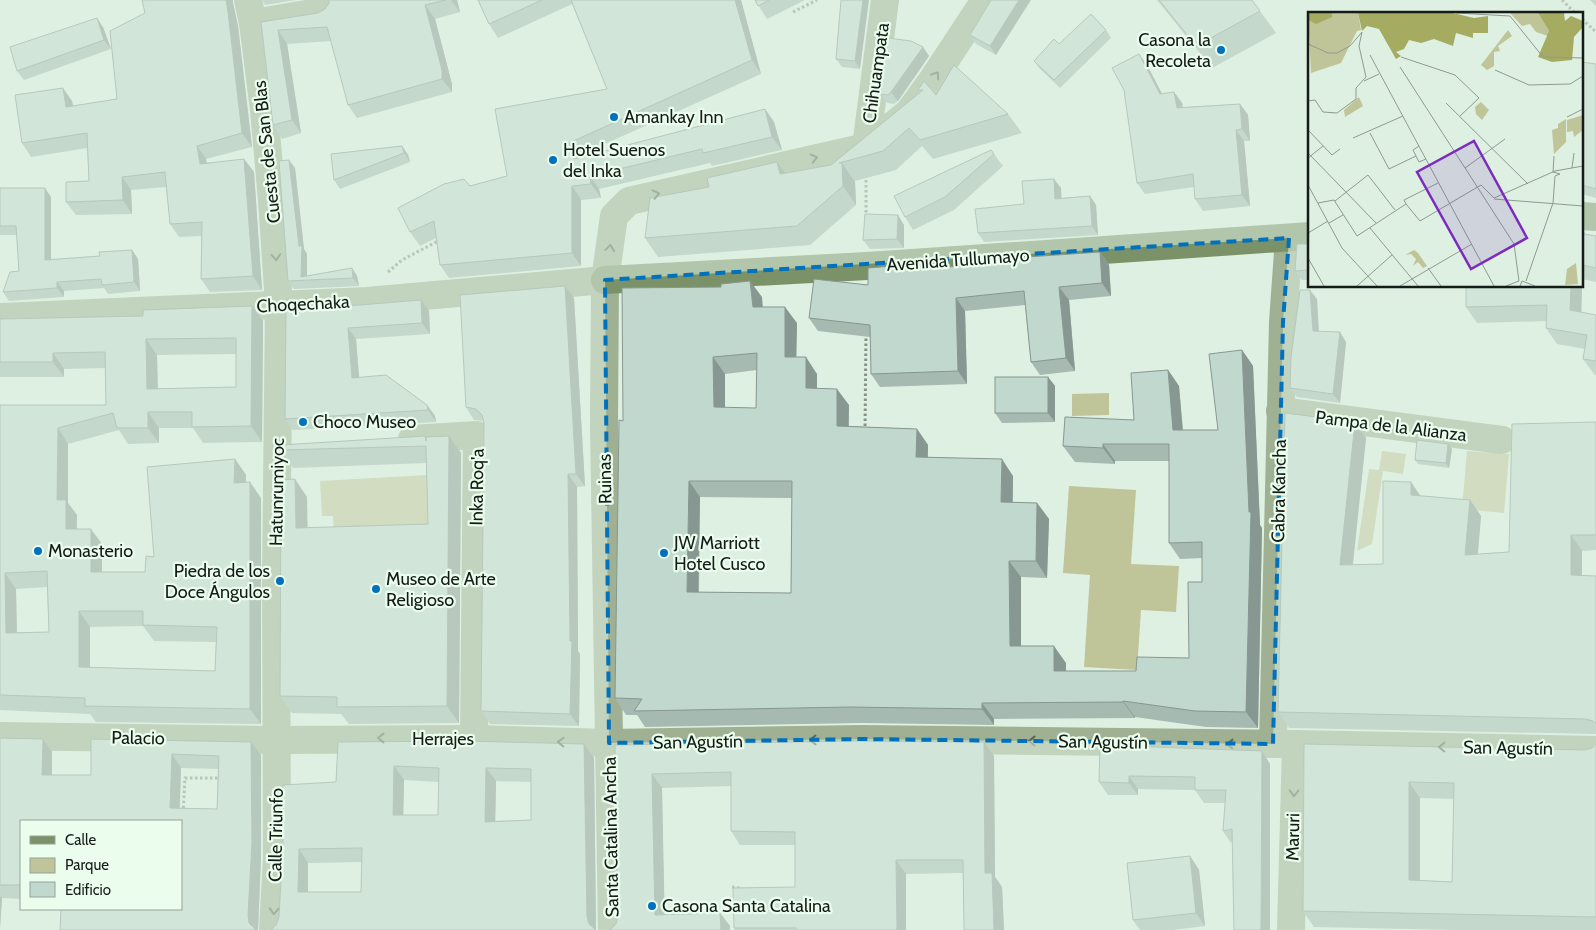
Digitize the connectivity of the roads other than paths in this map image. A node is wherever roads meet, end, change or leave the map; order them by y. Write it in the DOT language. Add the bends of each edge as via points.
graph roads {
  1 [pos="886,0"];
  2 [pos="985,0"];
  3 [pos="250,11"];
  4 [pos="324,11"];
  5 [pos="866,147"];
  6 [pos="1299,237"];
  7 [pos="605,280"];
  8 [pos="280,305"];
  9 [pos="0,317"];
  10 [pos="1280,411"];
  11 [pos="388,440"];
  12 [pos="1502,440"];
  13 [pos="0,736"];
  14 [pos="474,739"];
  15 [pos="276,740"];
  16 [pos="610,743"];
  17 [pos="1284,744"];
  18 [pos="1596,750"];
  19 [pos="273,930"];
  20 [pos="612,930"];
  21 [pos="1291,930"];
  1 -- 5 [label="street, Chihuampata"];
  5 -- 2 [label="street, one-way" via="909,112"];
  3 -- 4 [label="street"];
  3 -- 8 [label="street, Cuesta de San Blas, one-way" via="264,110"];
  7 -- 5 [label="street, Ruinas, one-way" via="614,216 629,201"];
  6 -- 7 [label="street, Avenida Tullumayo"];
  6 -- 10 [label="street, Cabra Kancha" via="1283,322"];
  7 -- 8 [label="street, Choqechaka" via="367,301"];
  7 -- 16 [label="street, Ruinas" via="604,423"];
  8 -- 9 [label="street, Choqechaka"];
  8 -- 15 [label="street, Hatunrumiyoc" via="288,446 276,580"];
  10 -- 12 [label="street, Pampa de la Alianza"];
  10 -- 17 [label="street, Cabra Kancha"];
  11 -- 14 [label="street, Inka Roq'a" via="477,435"];
  13 -- 15 [label="street, Palacio"];
  14 -- 15 [label="street, Herrajes, one-way"];
  16 -- 14 [label="street, Herrajes, one-way"];
  15 -- 19 [label="street, Calle Triunfo, one-way" via="277,857"];
  17 -- 16 [label="street, San Agustín, one-way" via="862,739"];
  16 -- 20 [label="street, Santa Catalina Ancha"];
  18 -- 17 [label="street, San Agustín, one-way"];
  17 -- 21 [label="street, Maruri, one-way"];
}
